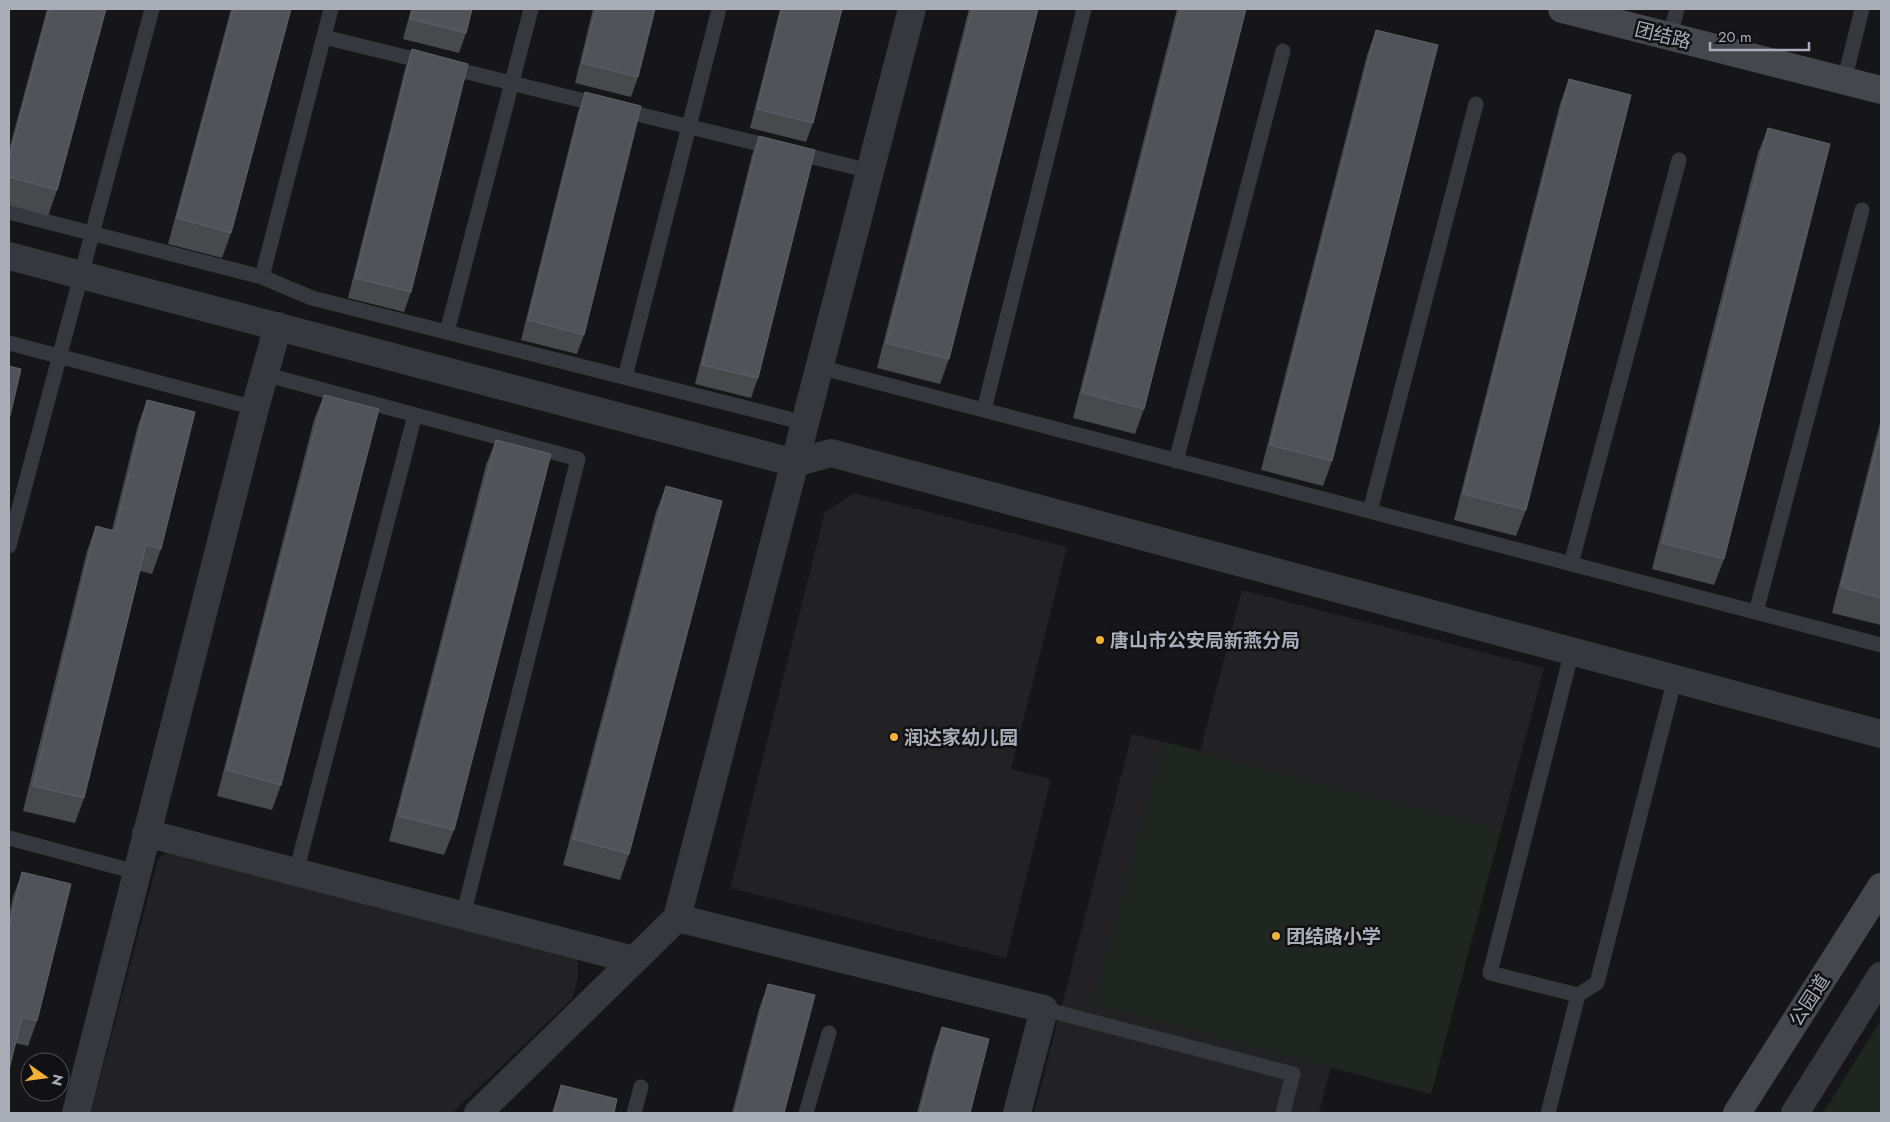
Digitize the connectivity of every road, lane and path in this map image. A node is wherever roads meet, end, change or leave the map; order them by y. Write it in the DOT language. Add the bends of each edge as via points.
graph roads {
  1 [pos="152,9"];
  2 [pos="331,9"];
  3 [pos="531,9"];
  4 [pos="719,9"];
  5 [pos="912,9"];
  6 [pos="1084,9"];
  7 [pos="1562,9"];
  8 [pos="1677,9"];
  9 [pos="1862,9"];
  10 [pos="1670,36"];
  11 [pos="324,37"];
  12 [pos="1284,51"];
  13 [pos="1844,80"];
  14 [pos="512,83"];
  15 [pos="1881,90"];
  16 [pos="1476,104"];
  17 [pos="689,127"];
  18 [pos="1679,160"];
  19 [pos="870,171"];
  20 [pos="1862,210"];
  21 [pos="9,212"];
  22 [pos="92,233"];
  23 [pos="9,256"];
  24 [pos="81,275"];
  25 [pos="262,277"];
  26 [pos="278,326"];
  27 [pos="447,332"];
  28 [pos="9,343"];
  29 [pos="59,356"];
  30 [pos="819,368"];
  31 [pos="264,374"];
  32 [pos="624,377"];
  33 [pos="255,408"];
  34 [pos="984,410"];
  35 [pos="415,415"];
  36 [pos="805,423"];
  37 [pos="1176,461"];
  38 [pos="795,463"];
  39 [pos="1370,511"];
  40 [pos="9,546"];
  41 [pos="1571,564"];
  42 [pos="1756,612"];
  43 [pos="1881,645"];
  44 [pos="1572,651"];
  45 [pos="1675,678"];
  46 [pos="1881,734"];
  47 [pos="146,833"];
  48 [pos="9,838"];
  49 [pos="136,872"];
  50 [pos="296,872"];
  51 [pos="1881,887"];
  52 [pos="463,916"];
  53 [pos="677,918"];
  54 [pos="634,960"];
  55 [pos="1881,976"];
  56 [pos="1578,995"];
  57 [pos="1044,1009"];
  58 [pos="829,1033"];
  59 [pos="641,1087"];
  60 [pos="76,1113"];
  61 [pos="478,1113"];
  62 [pos="634,1113"];
  63 [pos="806,1113"];
  64 [pos="1017,1113"];
  65 [pos="1283,1113"];
  66 [pos="1548,1113"];
  67 [pos="1737,1113"];
  68 [pos="1795,1113"];
  1 -- 22 [label="lane"];
  2 -- 11 [label="lane"];
  3 -- 14 [label="lane"];
  4 -- 17 [label="lane"];
  5 -- 19 [label="street"];
  6 -- 34 [label="lane"];
  7 -- 10 [label="street, 团结路"];
  8 -- 10 [label="lane"];
  9 -- 13 [label="lane"];
  10 -- 13 [label="street, 团结路"];
  11 -- 14 [label="lane"];
  11 -- 25 [label="lane"];
  12 -- 37 [label="lane"];
  13 -- 15 [label="street, 团结路"];
  14 -- 17 [label="lane"];
  14 -- 27 [label="lane"];
  16 -- 39 [label="lane"];
  17 -- 19 [label="lane"];
  17 -- 32 [label="lane"];
  18 -- 41 [label="lane"];
  19 -- 30 [label="street"];
  20 -- 42 [label="lane"];
  21 -- 22 [label="lane"];
  22 -- 24 [label="lane"];
  22 -- 25 [label="lane"];
  23 -- 24 [label="street"];
  24 -- 26 [label="street"];
  24 -- 29 [label="lane"];
  25 -- 27 [label="lane" via="312,298"];
  26 -- 31 [label="street"];
  26 -- 38 [label="street"];
  27 -- 32 [label="lane"];
  28 -- 29 [label="lane"];
  29 -- 33 [label="lane"];
  29 -- 40 [label="lane"];
  30 -- 34 [label="lane"];
  30 -- 36 [label="street"];
  31 -- 33 [label="street"];
  31 -- 35 [label="lane"];
  32 -- 36 [label="lane"];
  33 -- 47 [label="street"];
  34 -- 37 [label="lane"];
  35 -- 50 [label="lane"];
  35 -- 52 [label="lane" via="578,459"];
  36 -- 38 [label="street"];
  37 -- 39 [label="lane"];
  38 -- 44 [label="street" via="831,453"];
  38 -- 53 [label="street"];
  39 -- 41 [label="lane"];
  41 -- 42 [label="lane"];
  42 -- 43 [label="lane"];
  44 -- 45 [label="street"];
  44 -- 56 [label="lane" via="1490,973"];
  45 -- 46 [label="street"];
  45 -- 56 [label="lane" via="1596,983"];
  47 -- 49 [label="street"];
  47 -- 50 [label="street"];
  48 -- 49 [label="lane"];
  49 -- 60 [label="street"];
  50 -- 52 [label="street"];
  51 -- 67 [label="street, 公园道"];
  52 -- 54 [label="street"];
  53 -- 54 [label="street"];
  53 -- 57 [label="street"];
  54 -- 61 [label="street"];
  55 -- 68 [label="street"];
  56 -- 66 [label="lane"];
  57 -- 64 [label="street"];
  57 -- 65 [label="lane" via="1293,1074"];
  58 -- 63 [label="lane"];
  59 -- 62 [label="lane"];
}
